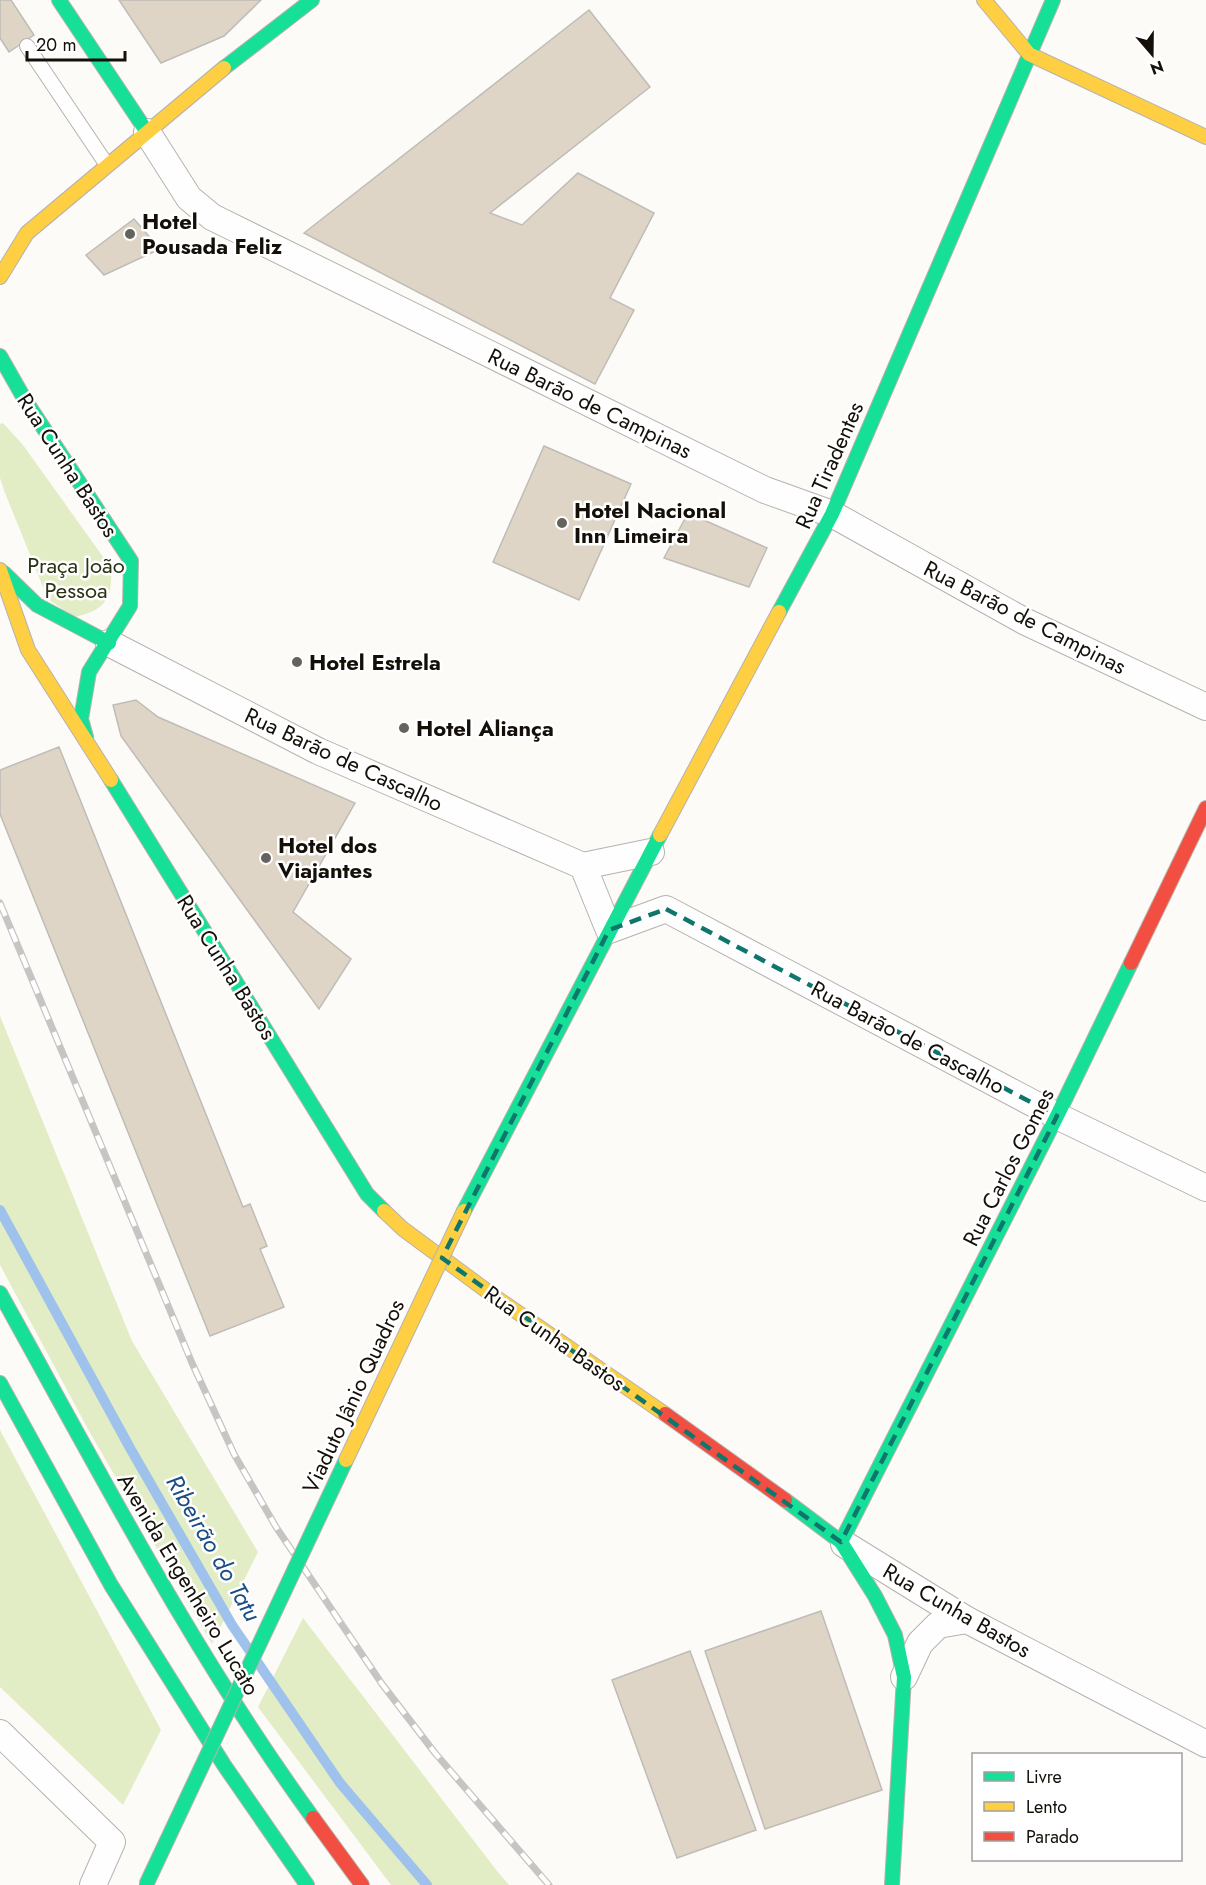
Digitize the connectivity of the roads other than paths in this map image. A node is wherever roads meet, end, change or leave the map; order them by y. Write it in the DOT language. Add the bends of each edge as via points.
graph roads {
  1 [pos="59,0"];
  2 [pos="312,0"];
  3 [pos="984,0"];
  4 [pos="1053,0"];
  5 [pos="27,46"];
  6 [pos="1029,54"];
  7 [pos="147,132"];
  8 [pos="1206,137"];
  9 [pos="107,165"];
  10 [pos="27,233"];
  11 [pos="3,242"];
  12 [pos="0,277"];
  13 [pos="0,356"];
  14 [pos="3,399"];
  15 [pos="25,400"];
  16 [pos="832,514"];
  17 [pos="0,570"];
  18 [pos="109,643"];
  19 [pos="1206,707"];
  20 [pos="88,742"];
  21 [pos="1206,808"];
  22 [pos="651,852"];
  23 [pos="583,866"];
  24 [pos="609,930"];
  25 [pos="1058,1116"];
  26 [pos="1206,1188"];
  27 [pos="0,1293"];
  28 [pos="0,1383"];
  29 [pos="841,1542"];
  30 [pos="967,1620"];
  31 [pos="904,1677"];
  32 [pos="0,1733"];
  33 [pos="1206,1744"];
  34 [pos="93,1885"];
  35 [pos="146,1885"];
  36 [pos="307,1885"];
  37 [pos="362,1885"];
  38 [pos="892,1885"];
  1 -- 7 [label="main road, Rua Barão de Campinas"];
  2 -- 7 [label="main road"];
  3 -- 6 [label="main road"];
  4 -- 6 [label="main road, Rua Tiradentes"];
  5 -- 9 [label="lane"];
  6 -- 8 [label="main road"];
  6 -- 16 [label="main road, Rua Tiradentes"];
  7 -- 9 [label="main road"];
  7 -- 16 [label="street, Rua Barão de Campinas" via="189,198 212,217 765,490"];
  9 -- 10 [label="main road"];
  10 -- 11 [label="main road"];
  10 -- 12 [label="main road"];
  13 -- 15 [label="main road, Rua Cunha Bastos"];
  14 -- 15 [label="main road"];
  15 -- 18 [label="main road, Rua Cunha Bastos" via="131,561 130,606"];
  16 -- 19 [label="street, Rua Barão de Campinas" via="1024,621"];
  16 -- 22 [label="main road, Rua Tiradentes"];
  17 -- 18 [label="main road" via="38,605"];
  17 -- 20 [label="main road, Rua Cunha Bastos" via="28,650"];
  18 -- 20 [label="main road, Rua Cunha Bastos" via="89,672 81,719"];
  18 -- 23 [label="street, Rua Barão de Cascalho" via="318,751"];
  20 -- 29 [label="main road, Rua Cunha Bastos" via="367,1194 403,1229 438,1255 688,1429"];
  21 -- 25 [label="main road, Rua Carlos Gomes"];
  22 -- 23 [label="street"];
  22 -- 24 [label="main road, Rua Tiradentes"];
  23 -- 24 [label="street"];
  24 -- 25 [label="street, Rua Barão de Cascalho" via="666,909"];
  24 -- 35 [label="main road, Viaduto Jânio Quadros, bridge" via="464,1211"];
  25 -- 26 [label="street, Rua Barão de Cascalho"];
  25 -- 29 [label="main road, Rua Carlos Gomes"];
  27 -- 37 [label="main road, Avenida Engenheiro Lucato" via="190,1633 278,1770"];
  28 -- 36 [label="main road" via="111,1585 224,1765"];
  29 -- 30 [label="street, Rua Cunha Bastos"];
  29 -- 31 [label="main road" via="895,1635"];
  30 -- 31 [label="street" via="938,1625 920,1643"];
  30 -- 33 [label="street, Rua Cunha Bastos"];
  31 -- 38 [label="main road"];
  32 -- 34 [label="street" via="112,1842"];
}
